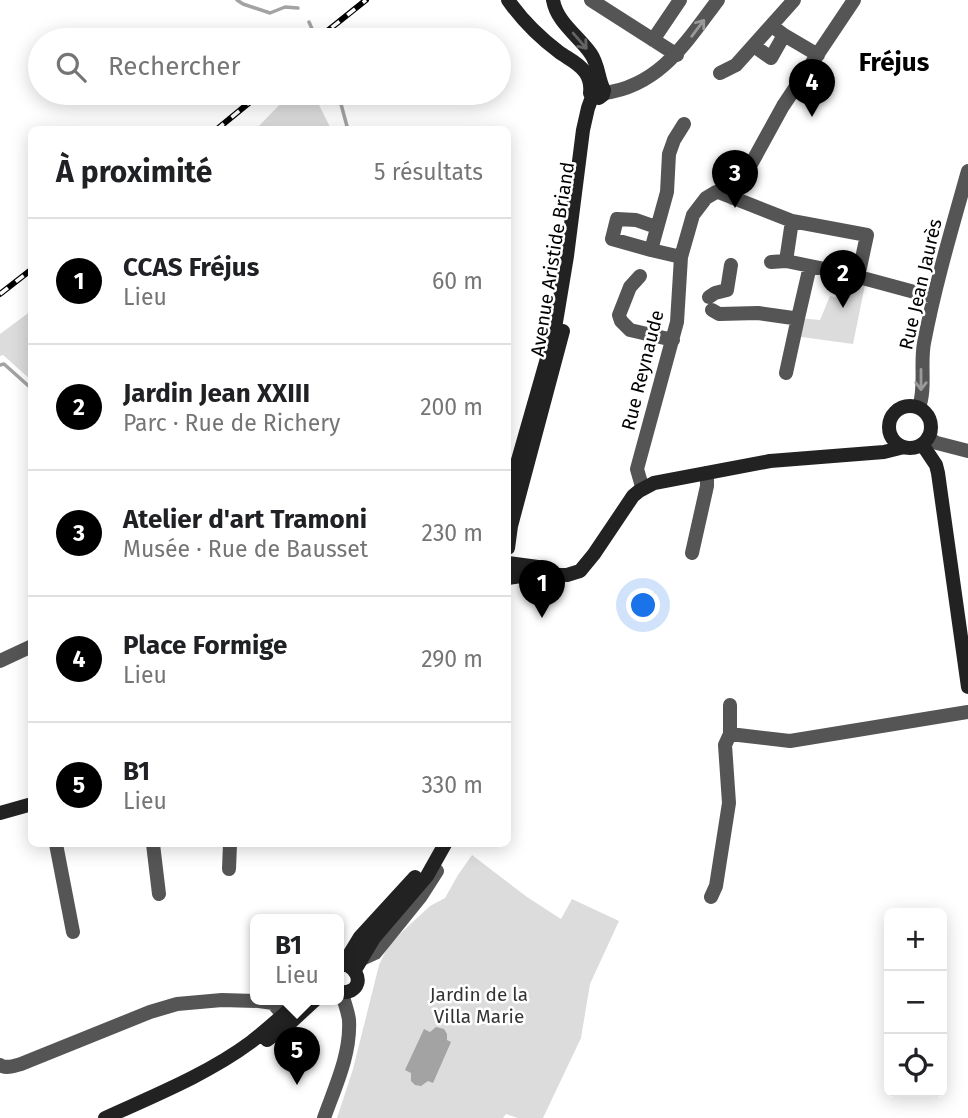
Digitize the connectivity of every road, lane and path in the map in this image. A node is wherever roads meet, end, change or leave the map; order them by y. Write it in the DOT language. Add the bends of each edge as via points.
graph roads {
  1 [pos="508,0"];
  2 [pos="553,0"];
  3 [pos="591,0"];
  4 [pos="680,0"];
  5 [pos="718,0"];
  6 [pos="794,0"];
  7 [pos="854,0"];
  8 [pos="615,6"];
  9 [pos="778,30"];
  10 [pos="653,40"];
  11 [pos="677,55"];
  12 [pos="818,55"];
  13 [pos="720,73"];
  14 [pos="597,92"];
  15 [pos="684,124"];
  16 [pos="968,171"];
  17 [pos="723,194"];
  18 [pos="792,221"];
  19 [pos="656,227"];
  20 [pos="651,250"];
  21 [pos="681,257"];
  22 [pos="786,261"];
  23 [pos="771,262"];
  24 [pos="731,264"];
  25 [pos="810,266"];
  26 [pos="640,276"];
  27 [pos="858,277"];
  28 [pos="933,296"];
  29 [pos="798,318"];
  30 [pos="673,340"];
  31 [pos="786,373"];
  32 [pos="919,407"];
  33 [pos="891,438"];
  34 [pos="925,441"];
  35 [pos="904,447"];
  36 [pos="950,447"];
  37 [pos="968,451"];
  38 [pos="936,465"];
  39 [pos="707,473"];
  40 [pos="641,483"];
  41 [pos="511,484"];
  42 [pos="511,526"];
  43 [pos="692,553"];
  44 [pos="511,563"];
  45 [pos="511,578"];
  46 [pos="963,624"];
  47 [pos="28,648"];
  48 [pos="0,661"];
  49 [pos="968,687"];
  50 [pos="730,705"];
  51 [pos="968,712"];
  52 [pos="730,734"];
  53 [pos="28,805"];
  54 [pos="0,813"];
  55 [pos="58,847"];
  56 [pos="153,847"];
  57 [pos="230,847"];
  58 [pos="435,847"];
  59 [pos="442,847"];
  60 [pos="449,847"];
  61 [pos="229,869"];
  62 [pos="159,894"];
  63 [pos="710,897"];
  64 [pos="73,932"];
  65 [pos="350,965"];
  66 [pos="344,992"];
  67 [pos="250,1001"];
  68 [pos="344,1004"];
  69 [pos="275,1005"];
  70 [pos="294,1005"];
  71 [pos="310,1005"];
  72 [pos="283,1015"];
  73 [pos="0,1065"];
  74 [pos="105,1118"];
  75 [pos="120,1118"];
  76 [pos="324,1118"];
  1 -- 14 [label="main road" via="530,27 583,69"];
  2 -- 14 [label="main road, one-way" via="559,16 592,56"];
  3 -- 8 [label="street"];
  4 -- 10 [label="street"];
  11 -- 5 [label="street, one-way"];
  6 -- 9 [label="street"];
  7 -- 12 [label="street"];
  8 -- 10 [label="street"];
  9 -- 12 [label="street"];
  9 -- 13 [label="street"];
  10 -- 11 [label="street"];
  11 -- 14 [label="street" via="637,83"];
  12 -- 17 [label="street, Rue Reynaude" via="744,177 739,173"];
  14 -- 41 [label="main road, Avenue Aristide Briand" via="583,131 554,334"];
  14 -- 42 [label="main road, Avenue Aristide Briand" via="561,342"];
  15 -- 19 [label="street" via="669,154 667,192"];
  16 -- 28 [label="street, Rue Jean Jaurès"];
  17 -- 18 [label="street"];
  17 -- 21 [label="street, Rue Reynaude" via="706,198 693,215"];
  18 -- 22 [label="street"];
  18 -- 27 [label="street" via="867,235"];
  19 -- 20 [label="street"];
  19 -- 20 [label="street" via="617,219 612,239"];
  20 -- 21 [label="street"];
  21 -- 30 [label="street, Rue Reynaude"];
  22 -- 23 [label="street"];
  22 -- 25 [label="street"];
  24 -- 29 [label="street" via="727,290 715,293 711,303 719,314"];
  25 -- 27 [label="street"];
  25 -- 29 [label="street"];
  26 -- 30 [label="street" via="630,287 621,321 631,330"];
  27 -- 28 [label="street"];
  28 -- 32 [label="street, Rue Jean Jaurès, one-way" via="921,356"];
  29 -- 31 [label="street"];
  30 -- 40 [label="street, Rue Reynaude" via="637,468"];
  32 -- 33 [label="main road" via="896,410 888,424"];
  32 -- 34 [label="main road" via="930,420"];
  33 -- 35 [label="main road"];
  33 -- 40 [label="main road" via="849,448 772,455"];
  34 -- 35 [label="main road" via="914,448"];
  34 -- 36 [label="street"];
  34 -- 38 [label="main road"];
  35 -- 39 [label="main road" via="770,461"];
  36 -- 37 [label="street"];
  36 -- 38 [label="street"];
  38 -- 46 [label="main road"];
  39 -- 43 [label="street"];
  39 -- 45 [label="main road" via="654,483 639,491 580,571"];
  40 -- 44 [label="main road" via="574,567"];
  46 -- 49 [label="main road"];
  47 -- 48 [label="street"];
  50 -- 52 [label="street"];
  51 -- 52 [label="street" via="790,741"];
  52 -- 63 [label="street" via="726,746 729,803 716,886"];
  53 -- 54 [label="main road"];
  55 -- 64 [label="street"];
  56 -- 62 [label="street"];
  57 -- 61 [label="street"];
  58 -- 65 [label="main road" via="360,937"];
  59 -- 65 [label="main road" via="410,898"];
  60 -- 65 [label="street" via="421,895 374,953"];
  65 -- 66 [label="main road" via="357,984"];
  67 -- 73 [label="street" via="177,1004 21,1064"];
  68 -- 76 [label="street" via="349,1018 348,1042"];
  69 -- 72 [label="street"];
  70 -- 72 [label="main road"];
  71 -- 75 [label="main road" via="223,1068"];
  72 -- 74 [label="main road" via="208,1069"];
}
